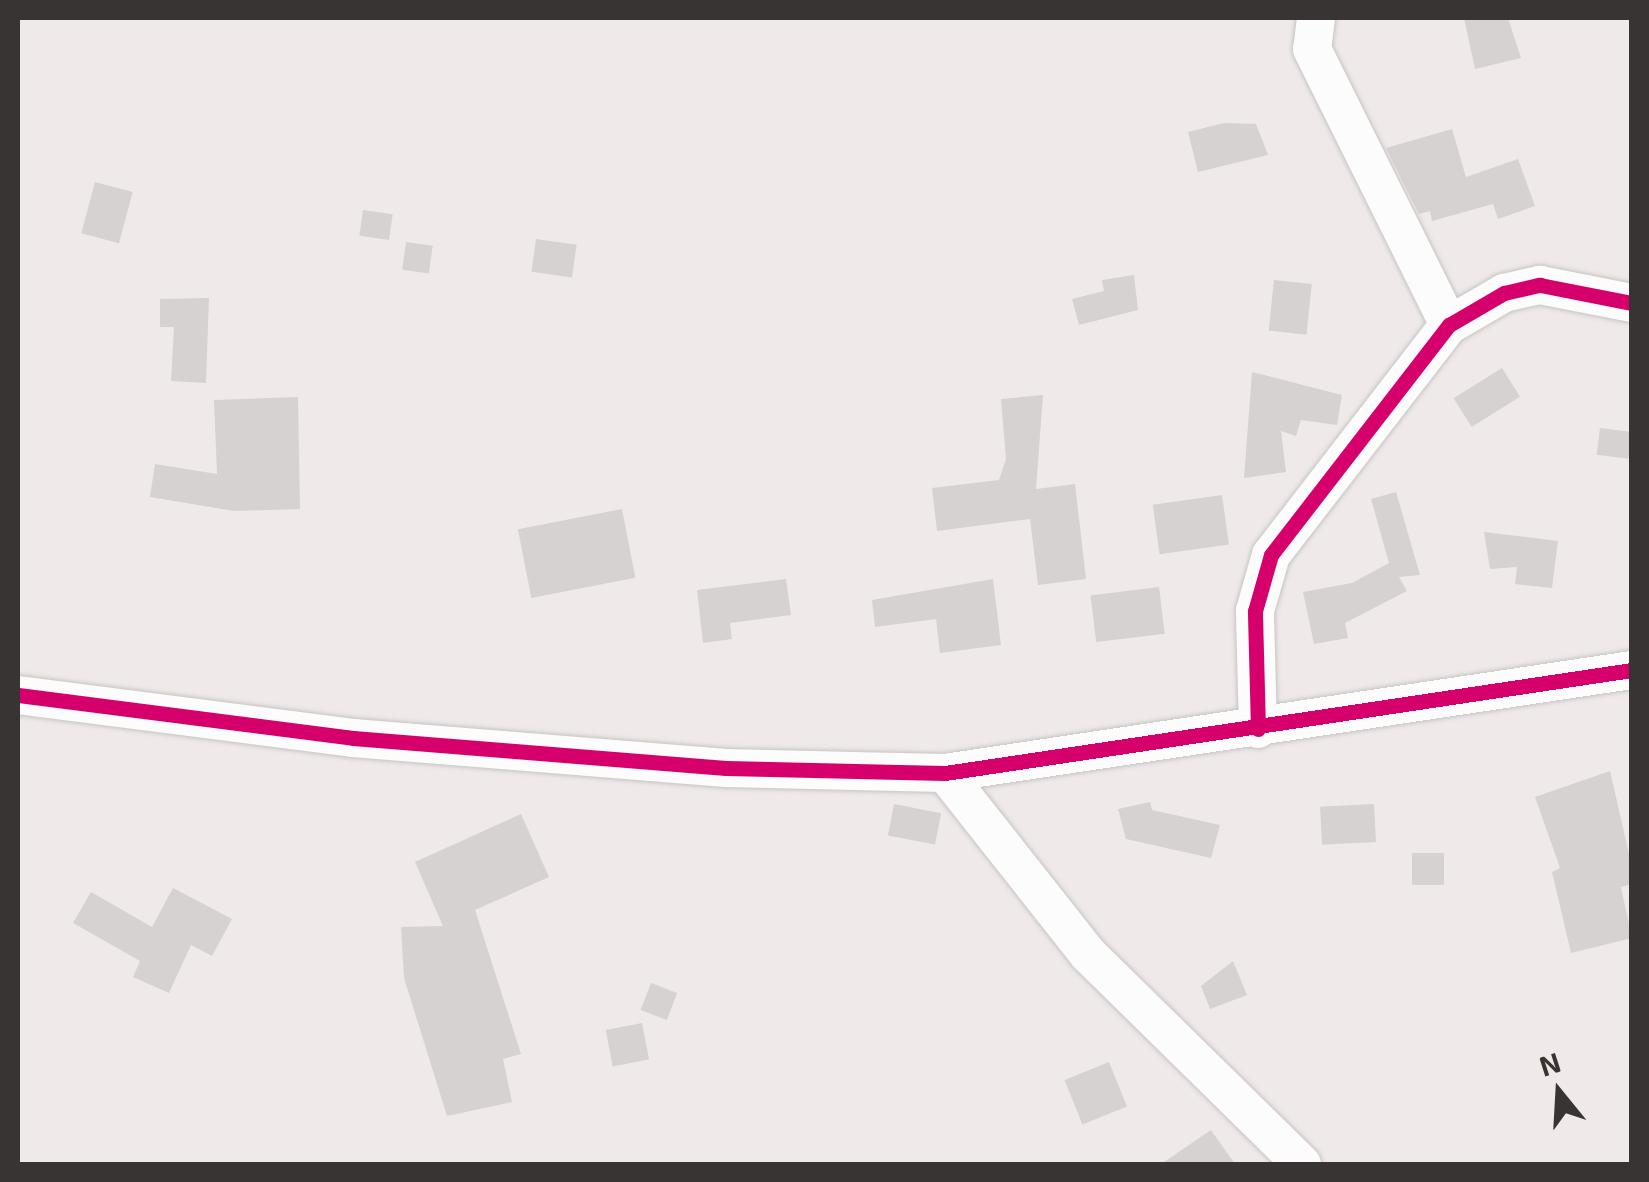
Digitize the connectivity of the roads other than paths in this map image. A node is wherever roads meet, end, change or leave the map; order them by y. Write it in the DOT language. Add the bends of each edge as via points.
graph roads {
  1 [pos="1316,18"];
  2 [pos="1632,303"];
  3 [pos="1449,325"];
  4 [pos="1632,670"];
  5 [pos="18,695"];
  6 [pos="1258,729"];
  7 [pos="945,774"];
  8 [pos="1302,1164"];
  1 -- 3 [label="street" via="1312,49"];
  2 -- 3 [label="street" via="1540,285 1504,293"];
  3 -- 6 [label="street" via="1271,556 1255,611"];
  4 -- 6 [label="street"];
  5 -- 7 [label="street" via="353,738 726,768"];
  6 -- 7 [label="street"];
  7 -- 8 [label="street" via="1088,954"];
}
